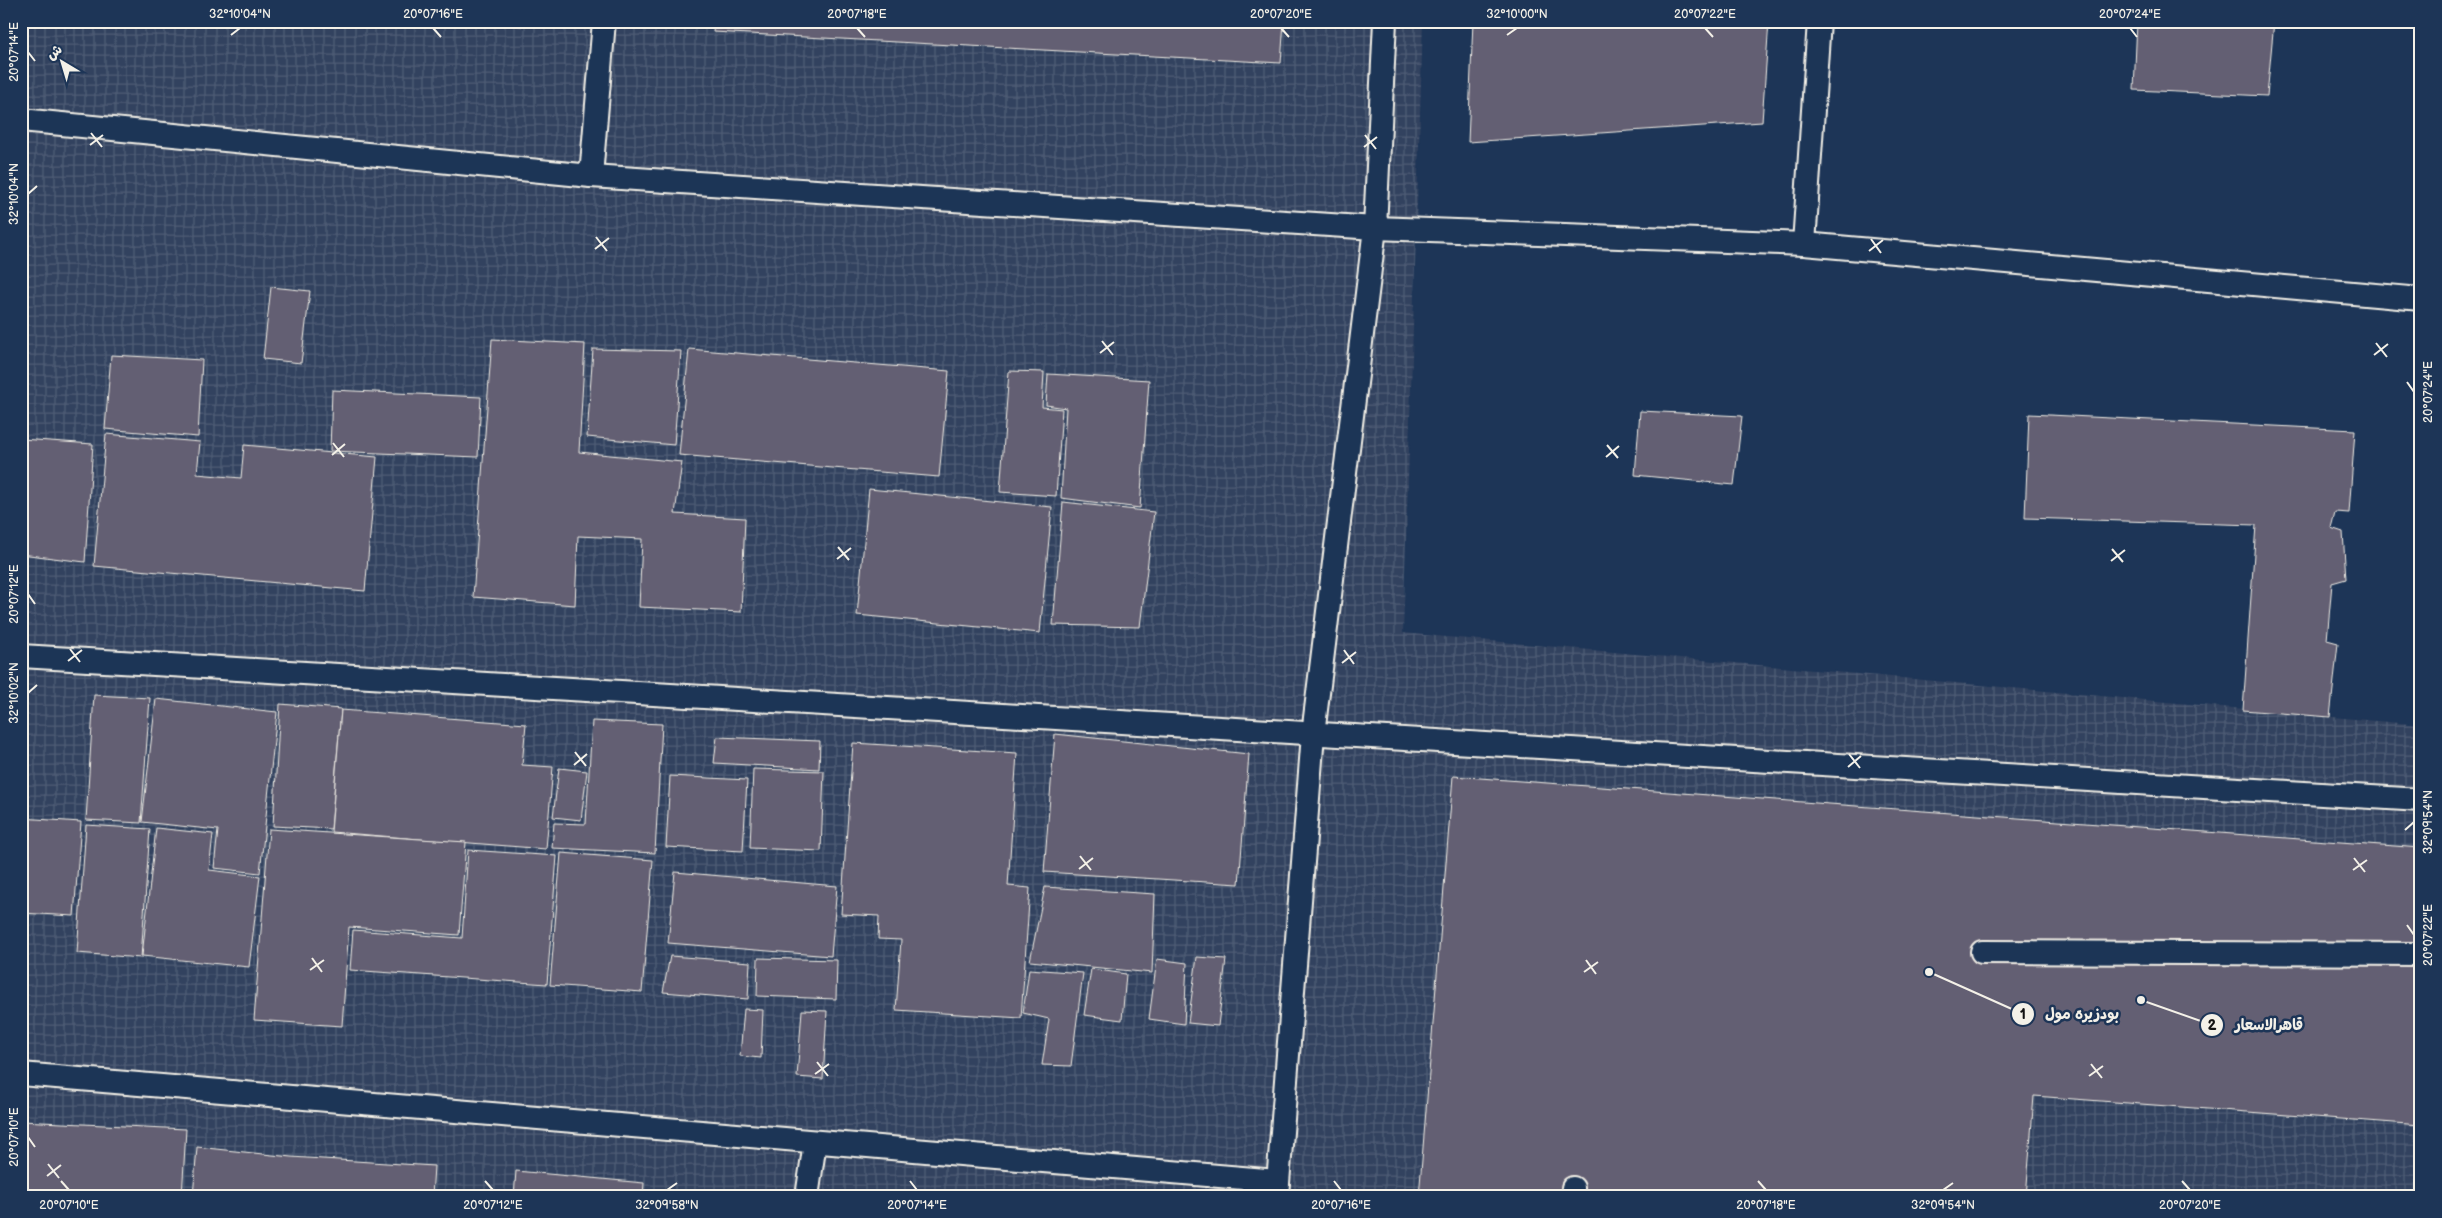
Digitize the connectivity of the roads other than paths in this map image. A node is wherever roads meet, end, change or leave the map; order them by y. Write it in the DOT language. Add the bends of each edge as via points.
graph roads {
  1 [pos="604,21"];
  2 [pos="1385,21"];
  3 [pos="1819,21"];
  4 [pos="21,120"];
  5 [pos="591,176"];
  6 [pos="1375,228"];
  7 [pos="1804,244"];
  8 [pos="2421,299"];
  9 [pos="21,656"];
  10 [pos="1313,734"];
  11 [pos="2421,800"];
  12 [pos="1982,952"];
  13 [pos="2421,954"];
  14 [pos="21,1074"];
  15 [pos="815,1142"];
  16 [pos="1278,1189"];
  17 [pos="807,1197"];
  1 -- 5 [label="lane"];
  2 -- 6 [label="lane"];
  3 -- 7 [label="lane"];
  4 -- 5 [label="lane"];
  5 -- 6 [label="lane"];
  6 -- 7 [label="lane"];
  6 -- 10 [label="lane"];
  7 -- 8 [label="lane"];
  9 -- 10 [label="lane"];
  10 -- 11 [label="lane"];
  10 -- 16 [label="lane"];
  12 -- 13 [label="lane"];
  14 -- 15 [label="lane"];
  15 -- 16 [label="lane"];
  15 -- 17 [label="lane"];
}
